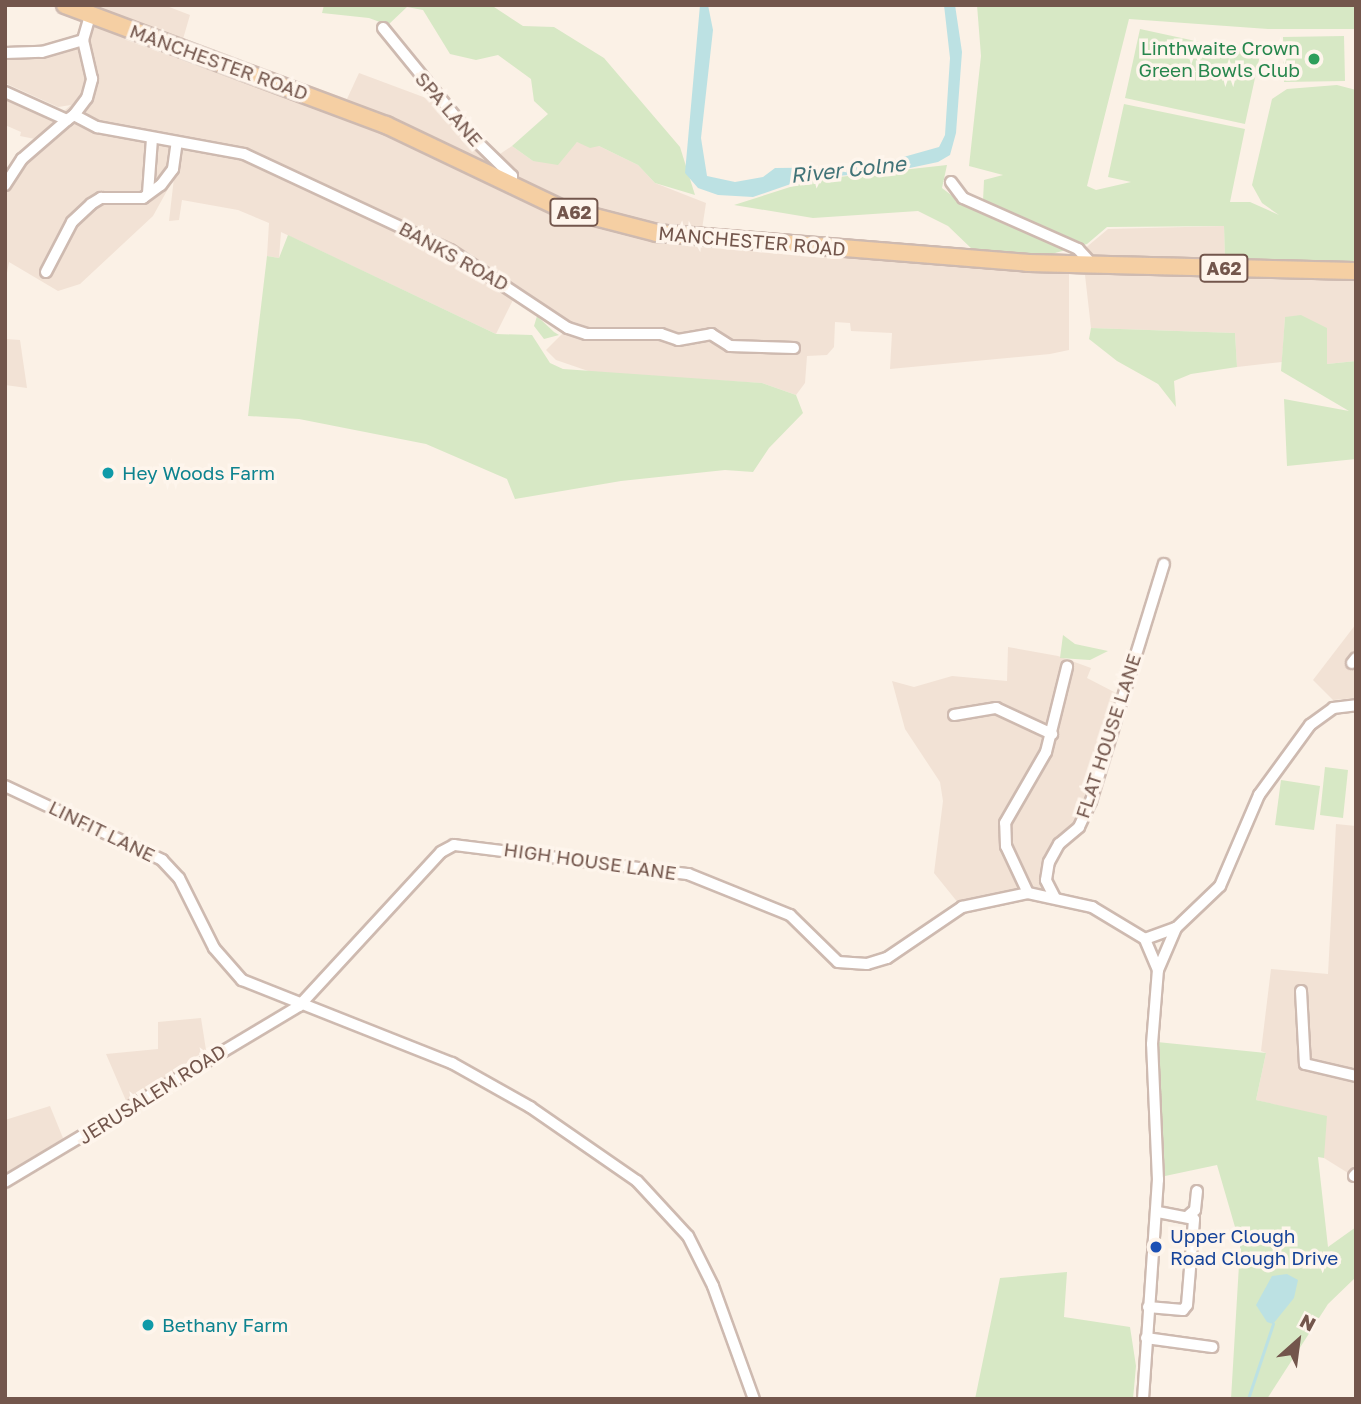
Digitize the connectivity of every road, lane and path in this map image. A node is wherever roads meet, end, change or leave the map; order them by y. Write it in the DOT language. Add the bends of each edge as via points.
graph roads {
  1 [pos="65,5"];
  2 [pos="90,15"];
  3 [pos="383,28"];
  4 [pos="83,40"];
  5 [pos="5,53"];
  6 [pos="5,92"];
  7 [pos="70,117"];
  8 [pos="152,139"];
  9 [pos="177,142"];
  10 [pos="951,182"];
  11 [pos="5,185"];
  12 [pos="512,188"];
  13 [pos="148,192"];
  14 [pos="1092,264"];
  15 [pos="1356,271"];
  16 [pos="46,272"];
  17 [pos="794,348"];
  18 [pos="1164,564"];
  19 [pos="1067,667"];
  20 [pos="1356,705"];
  21 [pos="954,715"];
  22 [pos="1052,734"];
  23 [pos="5,786"];
  24 [pos="1028,893"];
  25 [pos="1055,898"];
  26 [pos="1176,928"];
  27 [pos="1146,939"];
  28 [pos="1158,970"];
  29 [pos="1301,991"];
  30 [pos="299,1006"];
  31 [pos="1356,1076"];
  32 [pos="5,1182"];
  33 [pos="1197,1191"];
  34 [pos="1157,1212"];
  35 [pos="1189,1215"];
  36 [pos="1148,1307"];
  37 [pos="1146,1338"];
  38 [pos="1212,1347"];
  39 [pos="754,1399"];
  40 [pos="1143,1399"];
  1 -- 2 [label="main road, MANCHESTER ROAD / A62"];
  2 -- 4 [label="street"];
  2 -- 12 [label="main road, MANCHESTER ROAD / A62" via="386,125"];
  3 -- 12 [label="street, SPA LANE" via="471,137 512,176"];
  4 -- 5 [label="street" via="42,52"];
  4 -- 7 [label="street" via="92,79 87,98"];
  6 -- 7 [label="street, BANKS ROAD"];
  7 -- 8 [label="street, BANKS ROAD"];
  7 -- 11 [label="street" via="27,154"];
  8 -- 9 [label="street, BANKS ROAD"];
  8 -- 13 [label="street"];
  9 -- 13 [label="street" via="171,175"];
  9 -- 17 [label="street, BANKS ROAD" via="244,154 409,229 519,292 568,328 586,334 661,334 678,340 711,334 730,346"];
  10 -- 14 [label="street" via="962,198 1078,248"];
  12 -- 14 [label="main road, MANCHESTER ROAD / A62" via="560,208 669,234"];
  13 -- 16 [label="street" via="143,198 101,198 91,204 72,222"];
  14 -- 15 [label="main road, MANCHESTER ROAD / A62"];
  18 -- 25 [label="street, FLAT HOUSE LANE" via="1091,801 1079,827 1059,844 1049,862 1046,880"];
  19 -- 22 [label="street"];
  20 -- 26 [label="street" via="1328,710 1310,725 1259,795 1220,886"];
  21 -- 22 [label="street" via="996,708"];
  22 -- 24 [label="street" via="1005,823 1006,846"];
  23 -- 30 [label="street, LINFIT LANE" via="162,860 179,878 214,948 242,980"];
  24 -- 25 [label="street, HIGH HOUSE LANE"];
  24 -- 30 [label="street, HIGH HOUSE LANE" via="961,907 887,958 867,964 838,962 789,915 688,874 454,845 441,852"];
  25 -- 27 [label="street, HIGH HOUSE LANE" via="1092,907"];
  26 -- 27 [label="street"];
  26 -- 28 [label="street"];
  27 -- 28 [label="street"];
  28 -- 34 [label="street" via="1152,1044"];
  29 -- 31 [label="street" via="1305,1064"];
  30 -- 32 [label="street, JERUSALEM ROAD"];
  30 -- 39 [label="street, LINFIT LANE" via="355,1021 452,1063 530,1107 637,1181 688,1236 713,1286"];
  33 -- 35 [label="street" via="1195,1210"];
  34 -- 35 [label="street"];
  34 -- 36 [label="street"];
  35 -- 36 [label="street" via="1194,1219 1187,1305 1183,1310"];
  36 -- 37 [label="street"];
  37 -- 38 [label="street"];
  37 -- 40 [label="street"];
}
